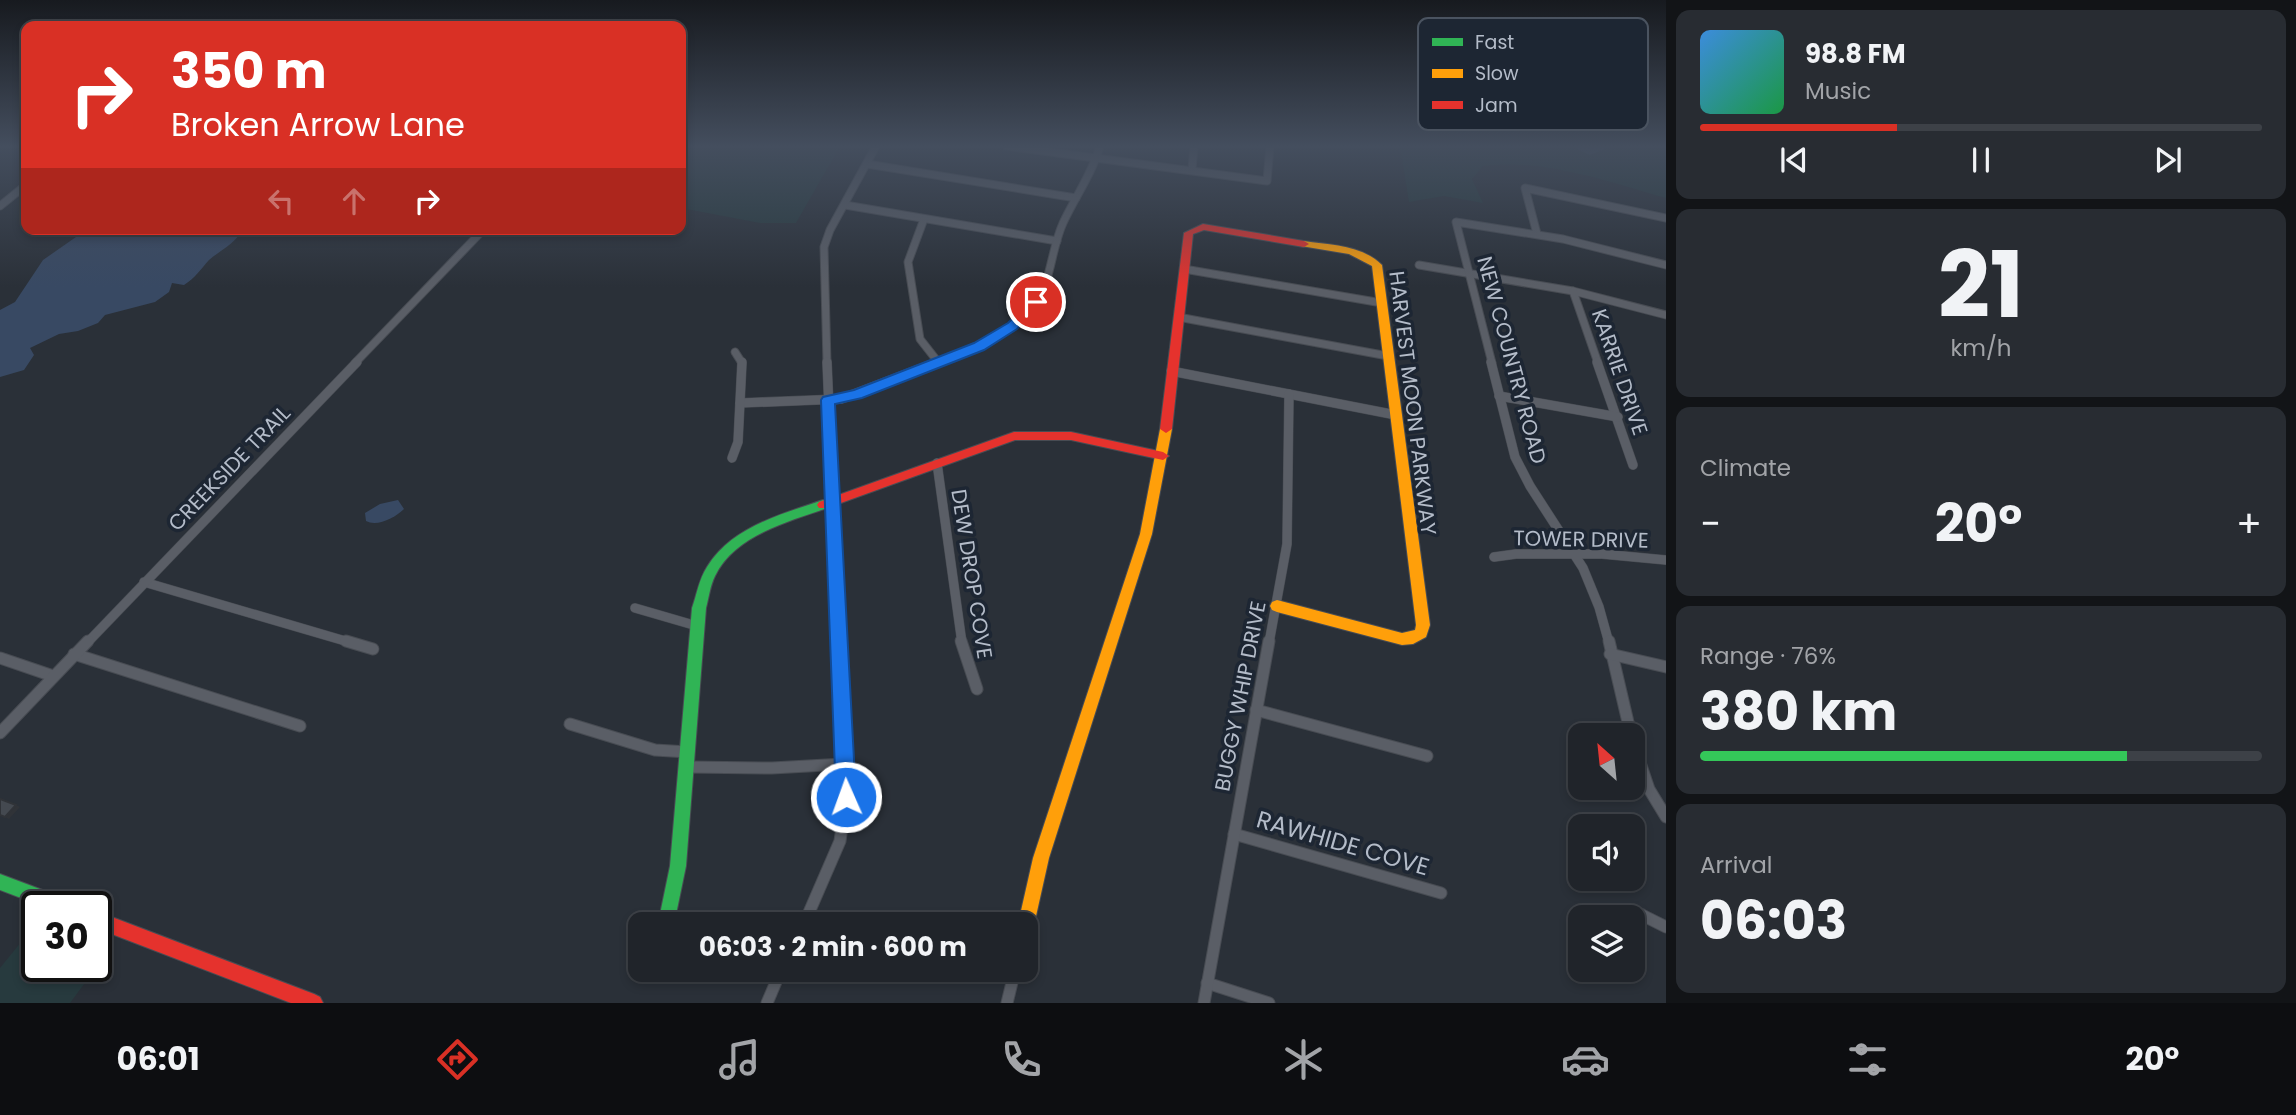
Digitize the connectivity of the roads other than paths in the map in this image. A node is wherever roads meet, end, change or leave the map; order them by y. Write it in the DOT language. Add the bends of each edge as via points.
graph roads {
  1 [pos="17,193"];
  2 [pos="852,193"];
  3 [pos="1044,193"];
  4 [pos="1079,193"];
  5 [pos="1526,193"];
  6 [pos="1550,193"];
  7 [pos="1076,198"];
  8 [pos="845,205"];
  9 [pos="0,206"];
  10 [pos="924,219"];
  11 [pos="1666,219"];
  12 [pos="1537,234"];
  13 [pos="478,235"];
  14 [pos="1057,241"];
  15 [pos="1419,265"];
  16 [pos="1666,265"];
  17 [pos="1184,269"];
  18 [pos="1469,274"];
  19 [pos="1573,290"];
  20 [pos="1382,303"];
  21 [pos="1666,316"];
  22 [pos="1178,317"];
  23 [pos="735,352"];
  24 [pos="1388,356"];
  25 [pos="938,362"];
  26 [pos="1171,371"];
  27 [pos="1289,394"];
  28 [pos="1499,396"];
  29 [pos="828,400"];
  30 [pos="740,403"];
  31 [pos="1396,415"];
  32 [pos="1618,417"];
  33 [pos="1163,456"];
  34 [pos="732,458"];
  35 [pos="937,463"];
  36 [pos="1633,466"];
  37 [pos="833,501"];
  38 [pos="1573,552"];
  39 [pos="1494,556"];
  40 [pos="1666,560"];
  41 [pos="144,582"];
  42 [pos="1277,606"];
  43 [pos="635,608"];
  44 [pos="697,626"];
  45 [pos="373,649"];
  46 [pos="74,654"];
  47 [pos="1610,654"];
  48 [pos="0,658"];
  49 [pos="1666,667"];
  50 [pos="53,676"];
  51 [pos="976,689"];
  52 [pos="1256,710"];
  53 [pos="1628,723"];
  54 [pos="570,724"];
  55 [pos="300,726"];
  56 [pos="0,733"];
  57 [pos="688,752"];
  58 [pos="1427,756"];
  59 [pos="845,764"];
  60 [pos="687,767"];
  61 [pos="1645,777"];
  62 [pos="1666,817"];
  63 [pos="1234,834"];
  64 [pos="0,882"];
  65 [pos="24,891"];
  66 [pos="1441,893"];
  67 [pos="668,912"];
  68 [pos="809,912"];
  69 [pos="1029,912"];
  70 [pos="1645,917"];
  71 [pos="112,925"];
  72 [pos="1666,928"];
  73 [pos="776,982"];
  74 [pos="1012,982"];
  75 [pos="1207,983"];
  76 [pos="314,1003"];
  77 [pos="767,1003"];
  78 [pos="1007,1003"];
  79 [pos="1204,1003"];
  80 [pos="1269,1003"];
  1 -- 9 [label="street"];
  2 -- 8 [label="street"];
  3 -- 7 [label="street"];
  4 -- 7 [label="street"];
  5 -- 12 [label="street"];
  6 -- 11 [label="street"];
  7 -- 14 [label="street"];
  8 -- 10 [label="street"];
  8 -- 29 [label="street" via="824,247"];
  10 -- 14 [label="street"];
  10 -- 25 [label="street" via="908,262 920,339"];
  12 -- 16 [label="street"];
  12 -- 18 [label="street, NEW COUNTRY ROAD" via="1456,222"];
  13 -- 41 [label="street, CREEKSIDE TRAIL"];
  14 -- 25 [label="street" via="1044,288 1026,314 997,337"];
  15 -- 18 [label="street"];
  17 -- 20 [label="street"];
  17 -- 20 [label="street, HARVEST MOON PARKWAY" via="1189,233 1203,228 1358,253 1377,265"];
  17 -- 22 [label="street, HARVEST MOON PARKWAY"];
  18 -- 19 [label="street"];
  18 -- 28 [label="street, NEW COUNTRY ROAD"];
  19 -- 21 [label="street"];
  19 -- 32 [label="street, KARRIE DRIVE"];
  20 -- 24 [label="street, HARVEST MOON PARKWAY"];
  22 -- 24 [label="street"];
  22 -- 26 [label="street, HARVEST MOON PARKWAY"];
  23 -- 30 [label="street" via="742,361"];
  24 -- 31 [label="street, HARVEST MOON PARKWAY"];
  25 -- 29 [label="street" via="857,394"];
  26 -- 27 [label="street"];
  26 -- 33 [label="street, HARVEST MOON PARKWAY"];
  27 -- 31 [label="street"];
  27 -- 42 [label="street, BUGGY WHIP DRIVE" via="1287,544"];
  28 -- 32 [label="street"];
  28 -- 38 [label="street, NEW COUNTRY ROAD" via="1521,472"];
  29 -- 30 [label="street"];
  29 -- 37 [label="street"];
  30 -- 34 [label="street" via="738,442"];
  31 -- 42 [label="street, HARVEST MOON PARKWAY" via="1421,633 1402,639"];
  32 -- 36 [label="street, KARRIE DRIVE"];
  33 -- 35 [label="street" via="1075,435 1036,433 1014,436"];
  33 -- 69 [label="street, HARVEST MOON PARKWAY" via="1146,534 1041,858"];
  35 -- 37 [label="street"];
  35 -- 51 [label="street, DEW DROP COVE" via="961,640"];
  37 -- 44 [label="street" via="759,528 737,541 711,570"];
  37 -- 59 [label="street"];
  38 -- 39 [label="street, TOWER DRIVE"];
  38 -- 40 [label="street, TOWER DRIVE"];
  38 -- 47 [label="street, NEW COUNTRY ROAD" via="1597,603"];
  41 -- 45 [label="street"];
  41 -- 46 [label="street, CREEKSIDE TRAIL"];
  42 -- 52 [label="street, BUGGY WHIP DRIVE"];
  43 -- 44 [label="street"];
  44 -- 57 [label="street"];
  46 -- 50 [label="street, CREEKSIDE TRAIL"];
  46 -- 55 [label="street"];
  47 -- 49 [label="street"];
  47 -- 53 [label="street, NEW COUNTRY ROAD"];
  48 -- 50 [label="street"];
  50 -- 56 [label="street, CREEKSIDE TRAIL"];
  52 -- 58 [label="street"];
  52 -- 63 [label="street, BUGGY WHIP DRIVE"];
  54 -- 57 [label="street" via="655,750"];
  57 -- 60 [label="street"];
  59 -- 60 [label="street"];
  59 -- 68 [label="street" via="840,841"];
  60 -- 67 [label="street" via="678,866"];
  61 -- 62 [label="street"];
  63 -- 66 [label="street, RAWHIDE COVE"];
  63 -- 75 [label="street, BUGGY WHIP DRIVE"];
  64 -- 65 [label="street"];
  70 -- 72 [label="street"];
  71 -- 76 [label="street"];
  73 -- 77 [label="street"];
  74 -- 78 [label="street"];
  75 -- 79 [label="street, BUGGY WHIP DRIVE"];
  75 -- 80 [label="street"];
}
